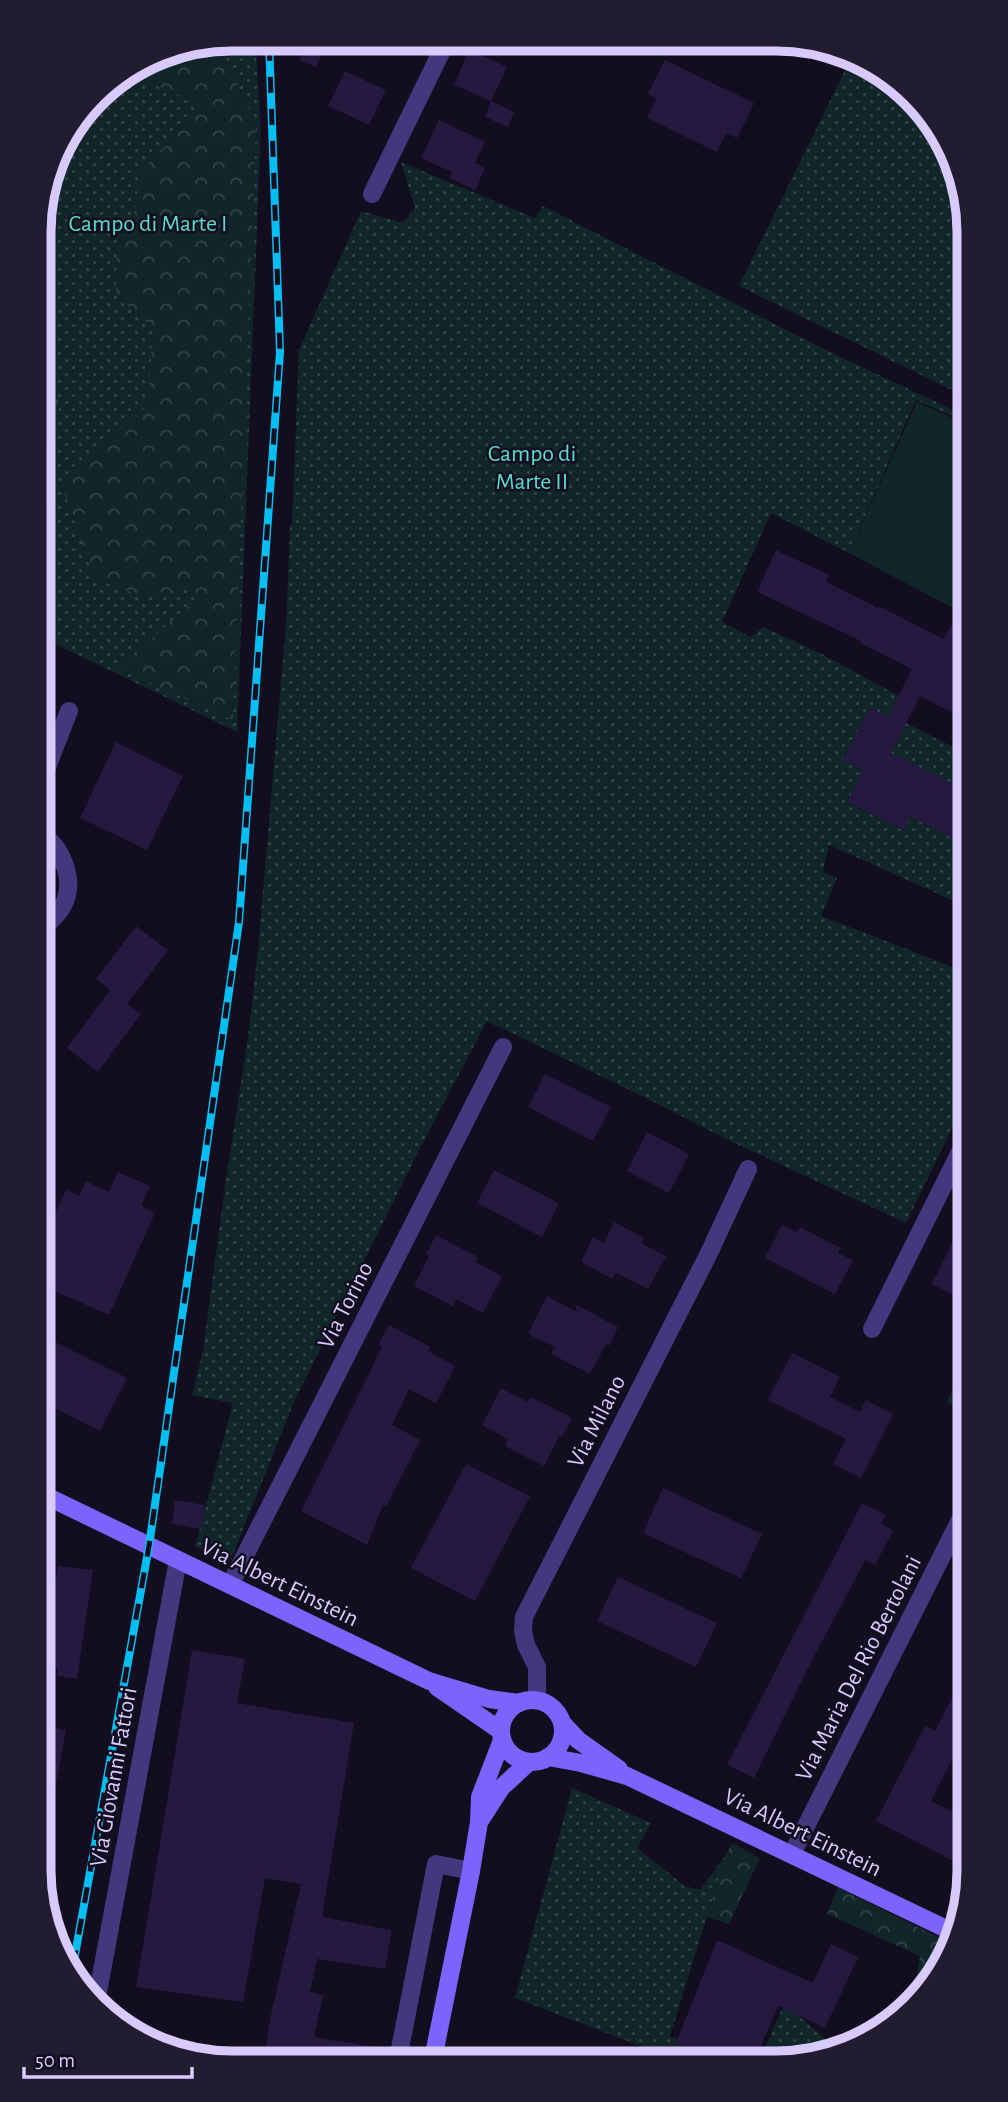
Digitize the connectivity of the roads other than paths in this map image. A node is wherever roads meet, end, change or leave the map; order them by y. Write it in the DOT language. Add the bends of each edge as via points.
graph roads {
  1 [pos="442,51"];
  2 [pos="373,194"];
  3 [pos="69,711"];
  4 [pos="51,757"];
  5 [pos="51,842"];
  6 [pos="51,920"];
  7 [pos="503,1047"];
  8 [pos="957,1158"];
  9 [pos="748,1169"];
  10 [pos="873,1329"];
  11 [pos="51,1498"];
  12 [pos="957,1526"];
  13 [pos="177,1560"];
  14 [pos="230,1585"];
  15 [pos="429,1681"];
  16 [pos="537,1700"];
  17 [pos="519,1703"];
  18 [pos="563,1724"];
  19 [pos="502,1736"];
  20 [pos="548,1758"];
  21 [pos="529,1762"];
  22 [pos="627,1776"];
  23 [pos="479,1822"];
  24 [pos="792,1854"];
  25 [pos="471,1871"];
  26 [pos="947,1929"];
  27 [pos="98,1991"];
  28 [pos="400,2051"];
  29 [pos="435,2051"];
  1 -- 2 [label="street"];
  3 -- 4 [label="street"];
  5 -- 6 [label="street" via="68,881 67,895"];
  7 -- 14 [label="street, Via Torino"];
  8 -- 10 [label="street"];
  9 -- 16 [label="street, Via Milano" via="524,1617 526,1645 537,1667"];
  11 -- 13 [label="main road, Via Albert Einstein"];
  12 -- 24 [label="street, Via Maria Del Rio Bertolani"];
  13 -- 14 [label="main road, Via Albert Einstein"];
  13 -- 27 [label="street, Via Giovanni Fattori"];
  14 -- 15 [label="main road, Via Albert Einstein"];
  15 -- 17 [label="main road, Via Albert Einstein"];
  15 -- 19 [label="main road, Via Albert Einstein"];
  16 -- 17 [label="main road"];
  16 -- 18 [label="main road" via="554,1708"];
  17 -- 19 [label="main road" via="506,1714"];
  18 -- 20 [label="main road" via="561,1743"];
  18 -- 22 [label="main road, Via Albert Einstein"];
  19 -- 21 [label="main road" via="512,1755"];
  19 -- 23 [label="main road" via="480,1797"];
  20 -- 21 [label="main road"];
  20 -- 22 [label="main road, Via Albert Einstein"];
  21 -- 23 [label="main road" via="501,1788"];
  22 -- 24 [label="main road, Via Albert Einstein"];
  23 -- 25 [label="main road"];
  24 -- 26 [label="main road, Via Albert Einstein"];
  25 -- 28 [label="street" via="436,1864"];
  25 -- 29 [label="main road"];
}
